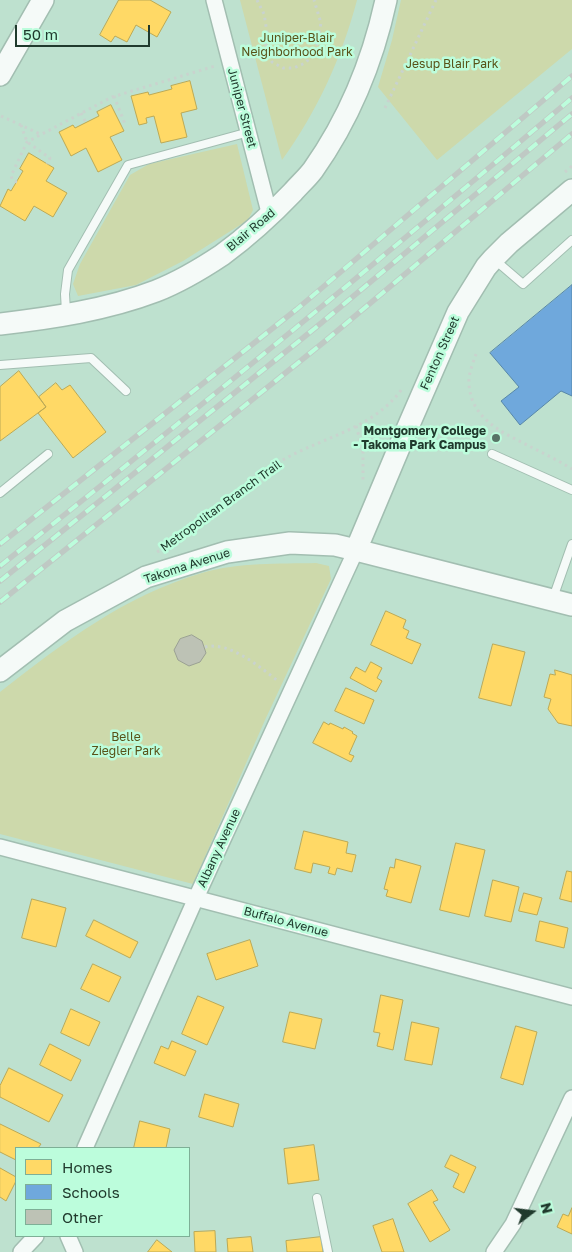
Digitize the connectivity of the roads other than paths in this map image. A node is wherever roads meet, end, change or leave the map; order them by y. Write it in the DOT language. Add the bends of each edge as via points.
graph roads {
  1 [pos="43,0"];
  2 [pos="214,0"];
  3 [pos="386,0"];
  4 [pos="0,75"];
  5 [pos="248,132"];
  6 [pos="568,188"];
  7 [pos="270,216"];
  8 [pos="572,240"];
  9 [pos="493,259"];
  10 [pos="66,314"];
  11 [pos="0,324"];
  12 [pos="0,365"];
  13 [pos="126,391"];
  14 [pos="48,454"];
  15 [pos="492,454"];
  16 [pos="572,490"];
  17 [pos="0,492"];
  18 [pos="572,544"];
  19 [pos="356,550"];
  20 [pos="562,603"];
  21 [pos="0,670"];
  22 [pos="0,847"];
  23 [pos="196,898"];
  24 [pos="572,997"];
  25 [pos="572,1098"];
  26 [pos="85,1147"];
  27 [pos="317,1198"];
  28 [pos="35,1237"];
  29 [pos="68,1237"];
  30 [pos="21,1252"];
  31 [pos="75,1252"];
  32 [pos="328,1252"];
  33 [pos="494,1252"];
  1 -- 4 [label="street"];
  2 -- 5 [label="street, Juniper Street"];
  3 -- 7 [label="street, Blair Road" via="380,28 358,89 333,140 312,172"];
  5 -- 7 [label="street, Juniper Street"];
  5 -- 10 [label="lane" via="128,164 68,270"];
  6 -- 9 [label="street, Fenton Street"];
  7 -- 10 [label="street, Blair Road" via="244,240 199,270 156,291 112,305"];
  8 -- 9 [label="lane" via="523,284"];
  9 -- 19 [label="street, Fenton Street" via="458,312"];
  10 -- 11 [label="street, Blair Road"];
  12 -- 13 [label="lane" via="90,358"];
  14 -- 17 [label="lane"];
  15 -- 16 [label="lane"];
  18 -- 20 [label="lane"];
  19 -- 20 [label="street, Takoma Avenue"];
  19 -- 21 [label="street, Takoma Avenue" via="335,545 290,543 227,552 146,577 66,621"];
  19 -- 23 [label="street, Albany Avenue"];
  22 -- 23 [label="street, Buffalo Avenue"];
  23 -- 24 [label="street, Buffalo Avenue"];
  23 -- 26 [label="street, Albany Avenue"];
  25 -- 33 [label="street" via="513,1224"];
  27 -- 32 [label="lane"];
  28 -- 30 [label="street"];
  29 -- 31 [label="street"];
}
